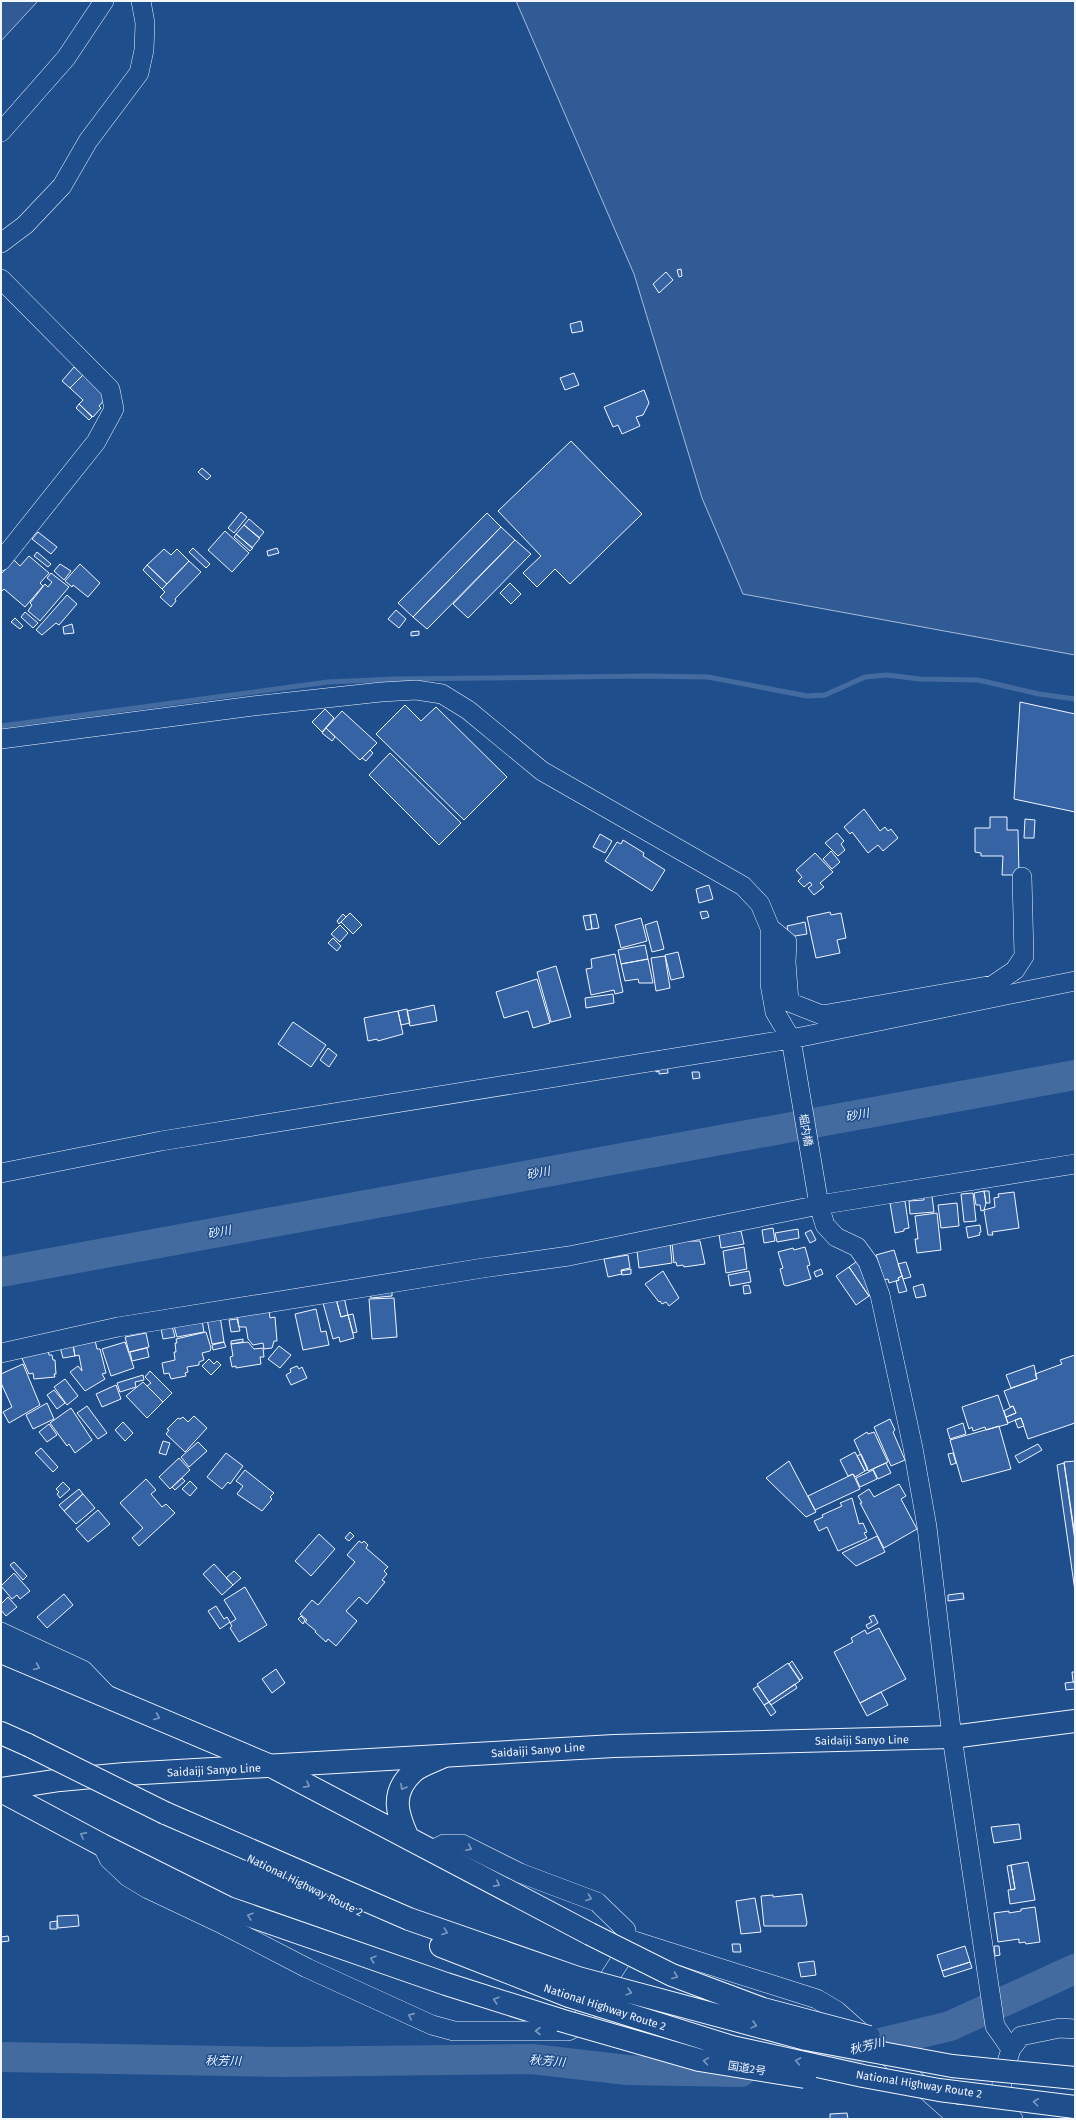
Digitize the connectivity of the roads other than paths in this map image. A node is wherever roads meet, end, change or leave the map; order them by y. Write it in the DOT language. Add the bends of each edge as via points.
graph roads {
  1 [pos="104,1"];
  2 [pos="141,1"];
  3 [pos="1,132"];
  4 [pos="1,243"];
  5 [pos="1,279"];
  6 [pos="1,561"];
  7 [pos="1,739"];
  8 [pos="1022,877"];
  9 [pos="770,928"];
  10 [pos="1075,981"];
  11 [pos="792,1046"];
  12 [pos="1075,1164"];
  13 [pos="1,1173"];
  14 [pos="819,1205"];
  15 [pos="1,1353"];
  16 [pos="1,1632"];
  17 [pos="1,1652"];
  18 [pos="110,1698"];
  19 [pos="1075,1721"];
  20 [pos="1,1733"];
  21 [pos="952,1737"];
  22 [pos="444,1756"];
  23 [pos="273,1767"];
  24 [pos="1,1790"];
  25 [pos="408,1838"];
  26 [pos="102,1845"];
  27 [pos="432,1850"];
  28 [pos="625,1938"];
  29 [pos="573,1987"];
  30 [pos="1075,2029"];
  31 [pos="1011,2049"];
  32 [pos="894,2063"];
  33 [pos="952,2066"];
  34 [pos="1002,2078"];
  35 [pos="1075,2078"];
  36 [pos="939,2090"];
  37 [pos="1075,2107"];
  38 [pos="1006,2118"];
  1 -- 3 [label="street" via="66,58"];
  2 -- 4 [label="street" via="145,23 144,50 139,73 88,141 62,186 25,225"];
  5 -- 6 [label="street" via="110,390 114,409 96,442"];
  7 -- 9 [label="street" via="381,692 416,690 442,694 468,710 542,771 743,886 760,904"];
  8 -- 9 [label="street" via="1024,956 1015,970 993,985 822,1015 789,1002 786,962 788,942"];
  9 -- 11 [label="street" via="770,984 775,1012"];
  10 -- 11 [label="street"];
  11 -- 13 [label="street" via="161,1141"];
  11 -- 14 [label="street, 堀内橋"];
  12 -- 14 [label="street"];
  14 -- 15 [label="street" via="569,1256 202,1312 118,1327"];
  14 -- 21 [label="street, 堀内橋" via="825,1225 836,1237 857,1248 868,1262 880,1295 927,1527"];
  16 -- 18 [label="street" via="83,1670"];
  17 -- 18 [label="main road, one-way"];
  18 -- 23 [label="main road, one-way"];
  19 -- 21 [label="main road, Saidaiji Sanyo Line"];
  20 -- 29 [label="main road, National Highway Route 2, bridge" via="165,1813"];
  21 -- 22 [label="main road, Saidaiji Sanyo Line" via="614,1746"];
  21 -- 31 [label="street, 堀内橋" via="995,2026"];
  22 -- 23 [label="main road, Saidaiji Sanyo Line"];
  22 -- 25 [label="main road, one-way" via="413,1771 400,1789 399,1818"];
  23 -- 24 [label="main road, Saidaiji Sanyo Line" via="125,1774 60,1780"];
  23 -- 25 [label="main road, one-way"];
  26 -- 24 [label="main road, 国道2号, one-way"];
  25 -- 27 [label="main road"];
  28 -- 26 [label="street, one-way" via="622,1958 578,2026 568,2031 454,2031 432,2025 369,1997 148,1889 128,1877 109,1859"];
  36 -- 26 [label="main road, 国道2号, one-way, bridge" via="886,2087 802,2077 699,2060 560,2020 446,1984 228,1908"];
  27 -- 28 [label="street, one-way" via="444,1844 462,1844 520,1873 597,1902 626,1930"];
  27 -- 33 [label="main road, one-way, bridge" via="672,1976 763,2009 876,2039"];
  28 -- 32 [label="street, bridge" via="818,2000 837,2011"];
  29 -- 33 [label="main road, National Highway Route 2, one-way, bridge" via="806,2039"];
  36 -- 29 [label="main road, National Highway Route 2, one-way, bridge" via="732,2047"];
  30 -- 31 [label="street" via="1060,2028 1021,2036"];
  31 -- 34 [label="street"];
  32 -- 34 [label="street" via="959,2076"];
  32 -- 38 [label="street" via="953,2114"];
  33 -- 35 [label="main road, National Highway Route 2, bridge"];
  34 -- 38 [label="street"];
  37 -- 36 [label="main road, National Highway Route 2, one-way, bridge"];
}
